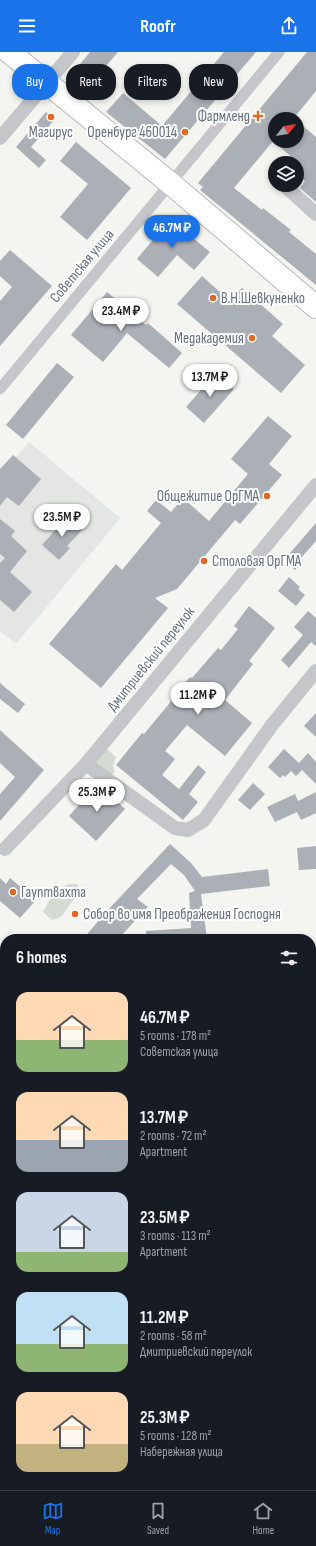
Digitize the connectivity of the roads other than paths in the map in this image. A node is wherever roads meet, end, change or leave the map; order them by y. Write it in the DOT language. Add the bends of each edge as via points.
graph roads {
  1 [pos="10,52"];
  2 [pos="73,52"];
  3 [pos="279,52"];
  4 [pos="24,64"];
  5 [pos="58,70"];
  6 [pos="58,92"];
  7 [pos="32,100"];
  8 [pos="0,138"];
  9 [pos="170,183"];
  10 [pos="292,192"];
  11 [pos="316,214"];
  12 [pos="316,307"];
  13 [pos="0,389"];
  14 [pos="316,485"];
  15 [pos="316,671"];
  16 [pos="86,764"];
  17 [pos="2,848"];
  1 -- 4 [label="main road"];
  2 -- 5 [label="street"];
  3 -- 9 [label="street, Советская улица"];
  6 -- 9 [label="main road"];
  7 -- 8 [label="street"];
  9 -- 12 [label="main road"];
  9 -- 13 [label="street, Советская улица"];
  10 -- 11 [label="street"];
  14 -- 16 [label="street, Дмитриевский переулок"];
  15 -- 16 [label="street" via="272,725 204,820 188,830 174,828"];
  16 -- 17 [label="street, Дмитриевский переулок"];
}
